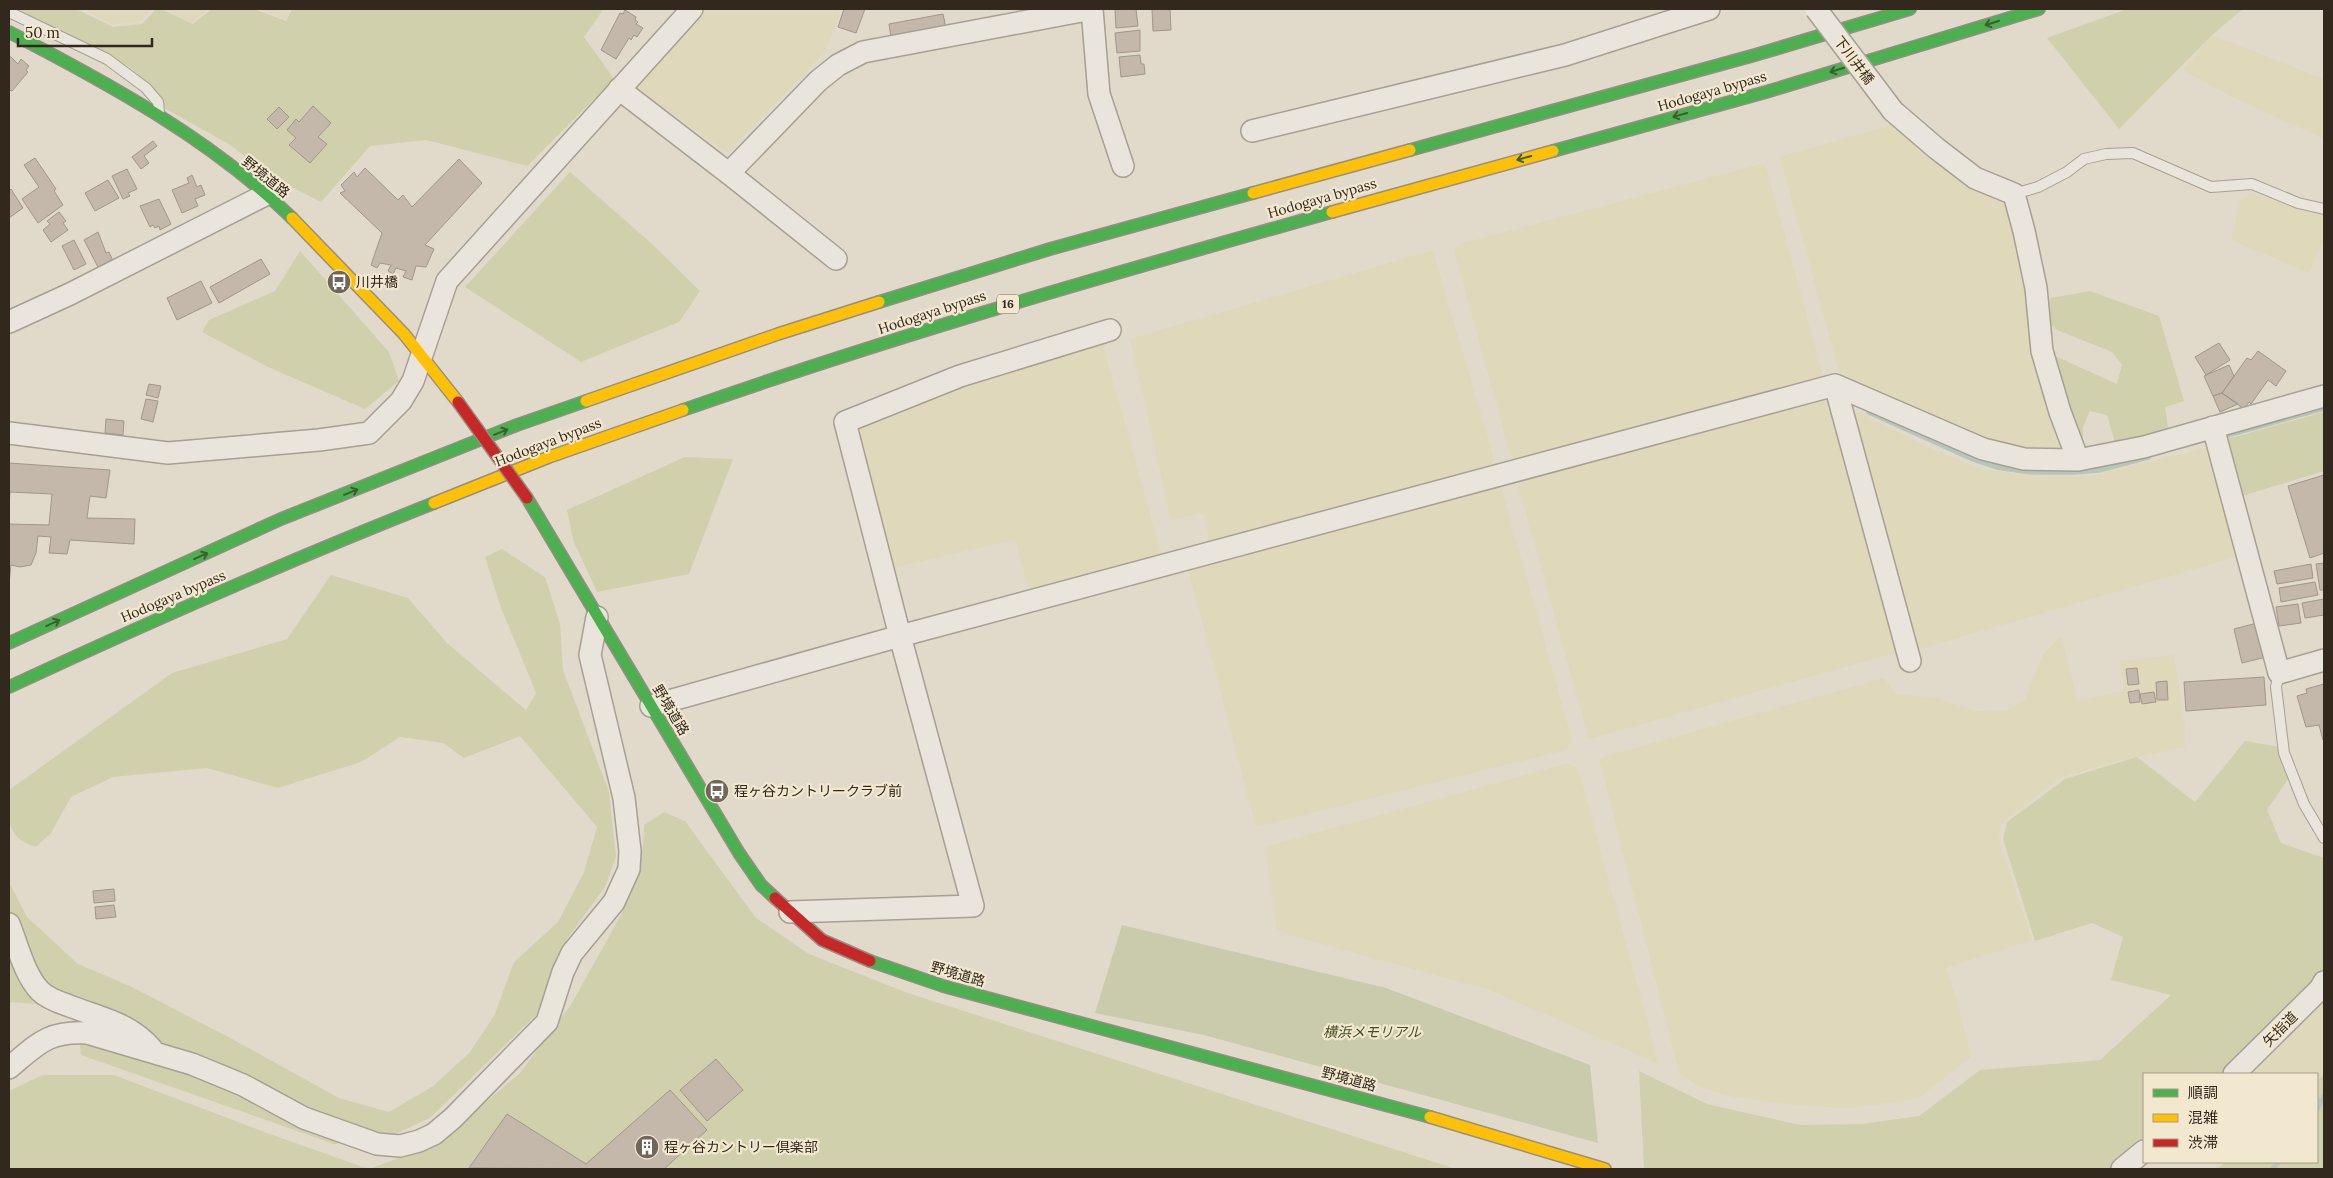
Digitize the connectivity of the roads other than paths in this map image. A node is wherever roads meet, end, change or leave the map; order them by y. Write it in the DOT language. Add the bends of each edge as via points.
graph roads {
  1 [pos="692,9"];
  2 [pos="1092,9"];
  3 [pos="1710,9"];
  4 [pos="1816,9"];
  5 [pos="1910,9"];
  6 [pos="2039,9"];
  7 [pos="9,12"];
  8 [pos="9,32"];
  9 [pos="619,89"];
  10 [pos="160,118"];
  11 [pos="1252,131"];
  12 [pos="1123,166"];
  13 [pos="729,173"];
  14 [pos="267,194"];
  15 [pos="2014,194"];
  16 [pos="2324,208"];
  17 [pos="836,259"];
  18 [pos="9,322"];
  19 [pos="1110,330"];
  20 [pos="422,357"];
  21 [pos="1835,385"];
  22 [pos="2324,396"];
  23 [pos="2213,427"];
  24 [pos="9,434"];
  25 [pos="2078,460"];
  26 [pos="597,617"];
  27 [pos="900,636"];
  28 [pos="9,643"];
  29 [pos="2324,660"];
  30 [pos="1910,661"];
  31 [pos="2279,673"];
  32 [pos="9,687"];
  33 [pos="651,706"];
  34 [pos="2324,838"];
  35 [pos="790,912"];
  36 [pos="9,924"];
  37 [pos="2324,982"];
  38 [pos="155,1052"];
  39 [pos="9,1068"];
  40 [pos="2235,1073"];
  41 [pos="2143,1152"];
  42 [pos="1605,1169"];
  43 [pos="2122,1169"];
  1 -- 9 [label="street"];
  2 -- 12 [label="street" via="1099,94"];
  2 -- 13 [label="street" via="863,52 838,65 818,81"];
  3 -- 11 [label="street" via="1565,55"];
  4 -- 15 [label="street, 下川井橋, bridge" via="1893,111 1975,178"];
  28 -- 5 [label="main road, Hodogaya bypass, one-way" via="281,519 517,425 778,334 1050,249 1746,58"];
  6 -- 32 [label="main road, Hodogaya bypass / 16, one-way" via="1766,92 1056,289 759,383 549,457 343,539 133,629"];
  7 -- 10 [label="lane" via="107,59 146,88 158,102"];
  8 -- 10 [label="main road, 野境道路" via="90,74"];
  9 -- 13 [label="street"];
  9 -- 20 [label="street" via="447,281"];
  10 -- 14 [label="main road, 野境道路"];
  13 -- 17 [label="street"];
  14 -- 18 [label="street"];
  14 -- 20 [label="main road, 野境道路" via="404,334"];
  15 -- 16 [label="lane" via="2038,187 2084,160 2106,154 2133,154 2211,187 2252,184 2298,203"];
  15 -- 25 [label="street" via="2036,288 2042,351"];
  19 -- 27 [label="street" via="960,376 845,422"];
  20 -- 24 [label="street" via="401,401 369,433 168,453"];
  20 -- 26 [label="main road, 野境道路, bridge" via="527,498"];
  21 -- 25 [label="street" via="1983,449 2024,459"];
  21 -- 27 [label="street"];
  21 -- 30 [label="street"];
  22 -- 23 [label="street"];
  23 -- 25 [label="street" via="2144,447"];
  23 -- 31 [label="street"];
  26 -- 33 [label="main road, 野境道路"];
  26 -- 38 [label="street" via="590,655 624,798 629,869 614,902 572,953 548,1022 460,1111 434,1134 419,1141 400,1146 377,1144 304,1118 243,1085"];
  27 -- 33 [label="street"];
  27 -- 35 [label="street" via="973,906"];
  29 -- 31 [label="street"];
  31 -- 34 [label="lane" via="2276,687 2284,753 2304,804"];
  33 -- 35 [label="main road, 野境道路" via="739,853 761,885"];
  35 -- 42 [label="main road, 野境道路" via="822,940 860,958 943,986 1374,1101"];
  36 -- 38 [label="street" via="31,978 41,992 134,1031"];
  37 -- 40 [label="street, 矢指道"];
  38 -- 39 [label="street" via="87,1033 69,1032 54,1034"];
  41 -- 43 [label="street"];
}
